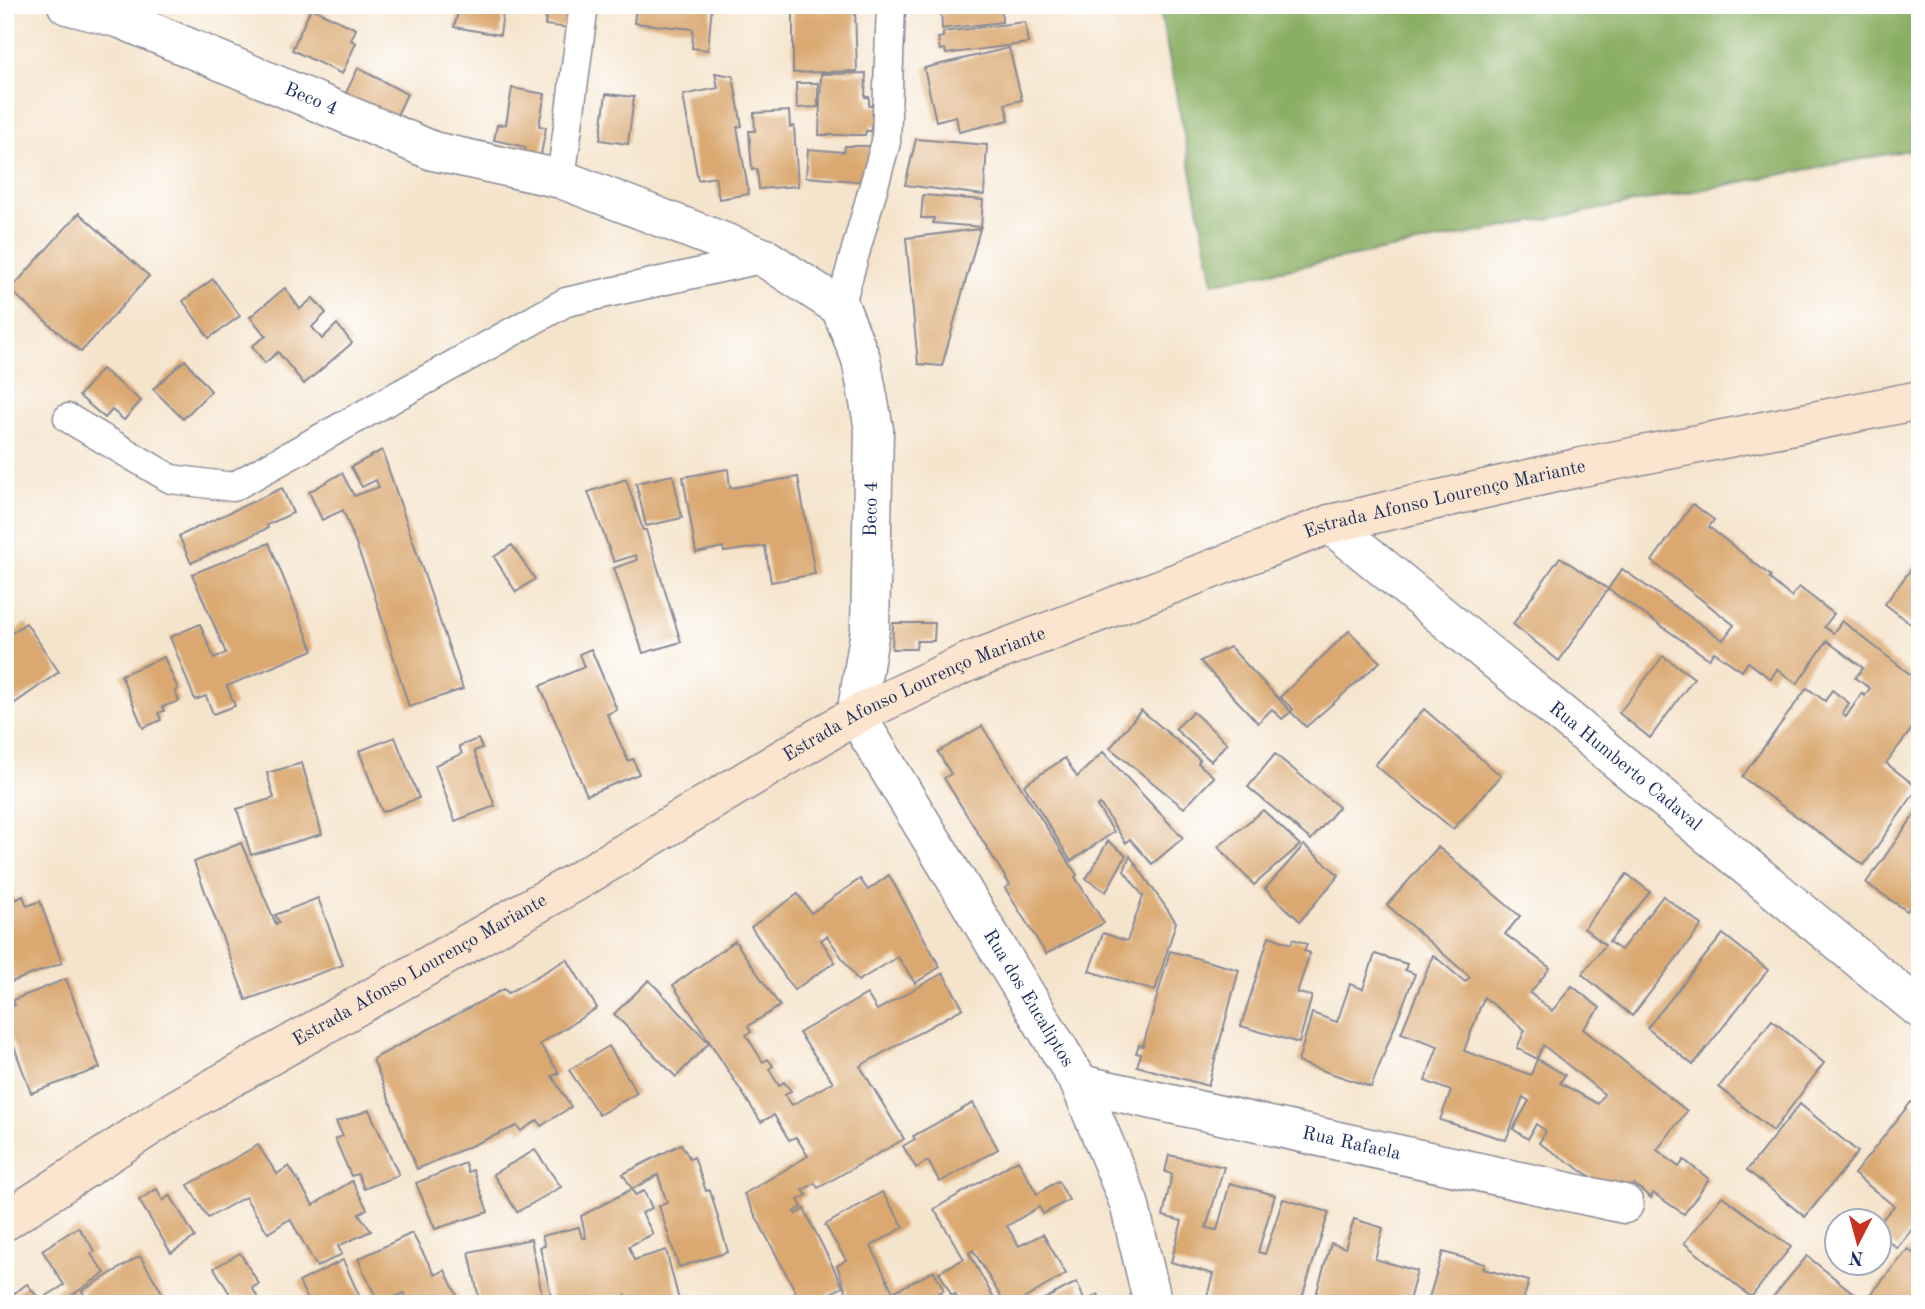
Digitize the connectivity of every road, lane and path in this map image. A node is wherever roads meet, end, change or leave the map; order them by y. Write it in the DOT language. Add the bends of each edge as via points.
graph roads {
  1 [pos="67,5"];
  2 [pos="584,5"];
  3 [pos="891,5"];
  4 [pos="561,179"];
  5 [pos="765,258"];
  6 [pos="840,307"];
  7 [pos="1920,400"];
  8 [pos="68,418"];
  9 [pos="1330,524"];
  10 [pos="856,715"];
  11 [pos="1920,1009"];
  12 [pos="1080,1084"];
  13 [pos="1624,1204"];
  14 [pos="5,1221"];
  15 [pos="1153,1304"];
  1 -- 4 [label="street, Beco 4" via="121,19 433,151"];
  2 -- 4 [label="lane"];
  3 -- 6 [label="lane" via="886,142"];
  4 -- 5 [label="street, Beco 4"];
  5 -- 6 [label="street, Beco 4"];
  5 -- 8 [label="lane" via="565,302 233,487 171,479"];
  6 -- 10 [label="street, Beco 4" via="861,359 874,429 870,630"];
  7 -- 9 [label="main road, Estrada Afonso Lourenço Mariante" via="1577,468"];
  9 -- 10 [label="main road, Estrada Afonso Lourenço Mariante" via="966,663"];
  9 -- 11 [label="street, Rua Humberto Cadaval"];
  10 -- 12 [label="street, Rua dos Eucaliptos"];
  10 -- 14 [label="main road, Estrada Afonso Lourenço Mariante" via="572,884 178,1108"];
  12 -- 13 [label="street, Rua Rafaela"];
  12 -- 15 [label="street, Rua dos Eucaliptos" via="1129,1203"];
}
